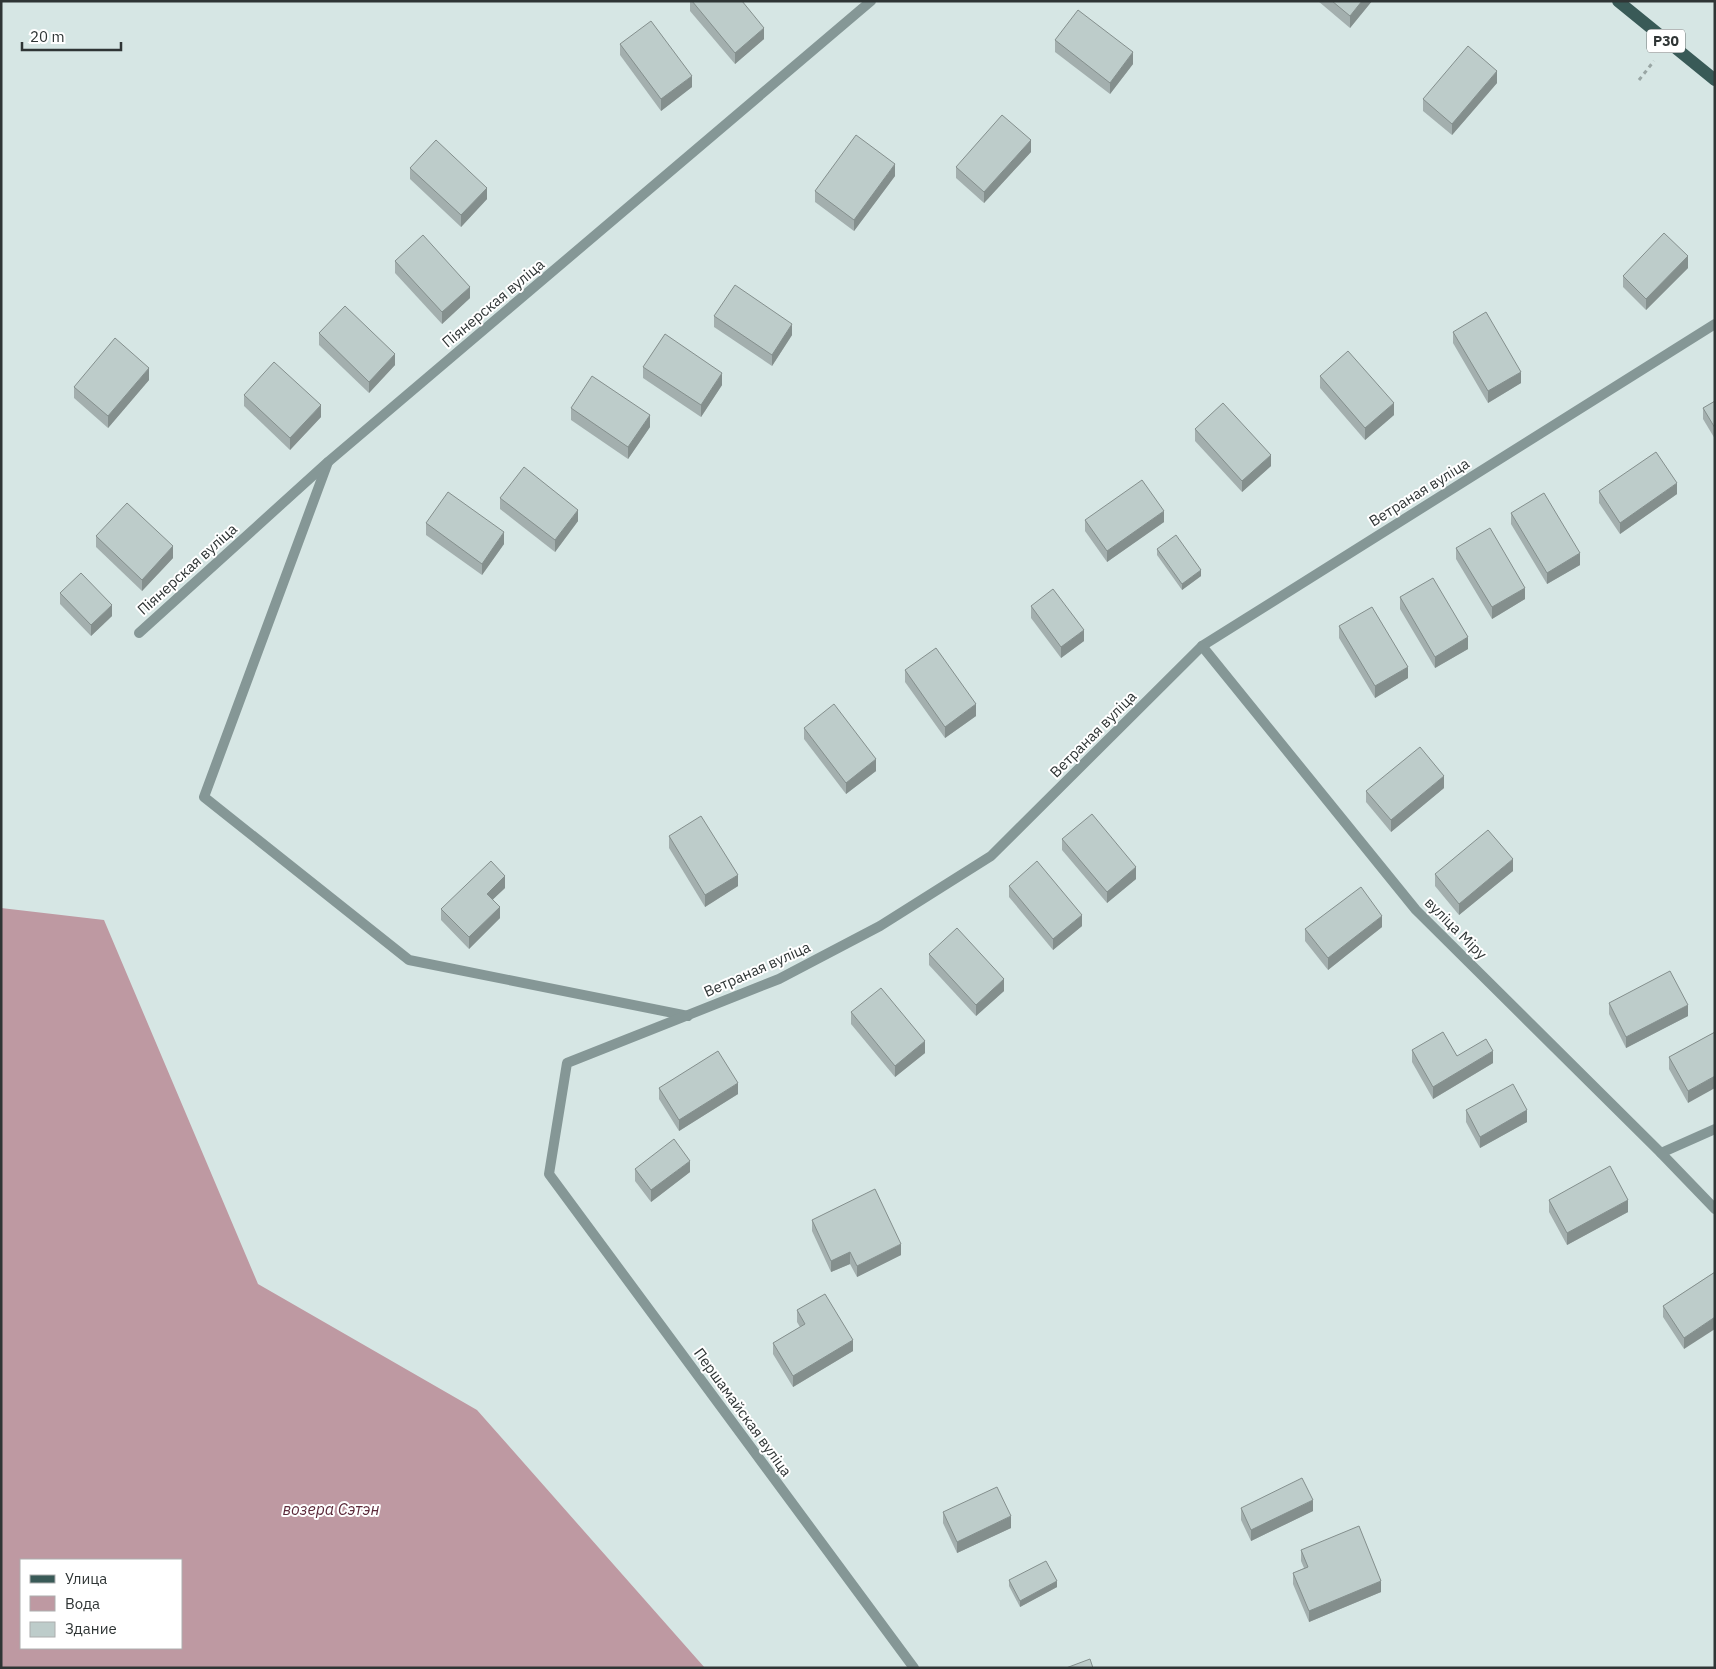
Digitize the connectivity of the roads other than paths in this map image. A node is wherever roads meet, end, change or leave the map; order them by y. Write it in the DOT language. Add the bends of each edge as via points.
graph roads {
  1 [pos="870,1"];
  2 [pos="1618,1"];
  3 [pos="1715,80"];
  4 [pos="1715,324"];
  5 [pos="328,462"];
  6 [pos="139,633"];
  7 [pos="1202,646"];
  8 [pos="688,1016"];
  9 [pos="1715,1129"];
  10 [pos="1661,1153"];
  11 [pos="549,1174"];
  12 [pos="1715,1209"];
  13 [pos="914,1668"];
  1 -- 5 [label="street, Піянерская вуліца"];
  2 -- 3 [label="main road, Р30"];
  4 -- 7 [label="street, Ветраная вуліца"];
  5 -- 6 [label="street, Піянерская вуліца"];
  5 -- 8 [label="street" via="204,797 409,960"];
  7 -- 8 [label="street, Ветраная вуліца" via="991,856 880,926 779,979"];
  7 -- 10 [label="street, вуліца Міру" via="1416,910"];
  8 -- 11 [label="street, Ветраная вуліца" via="567,1063"];
  9 -- 10 [label="street"];
  10 -- 12 [label="street, вуліца Міру"];
  11 -- 13 [label="street, Першамайская вуліца"];
}
